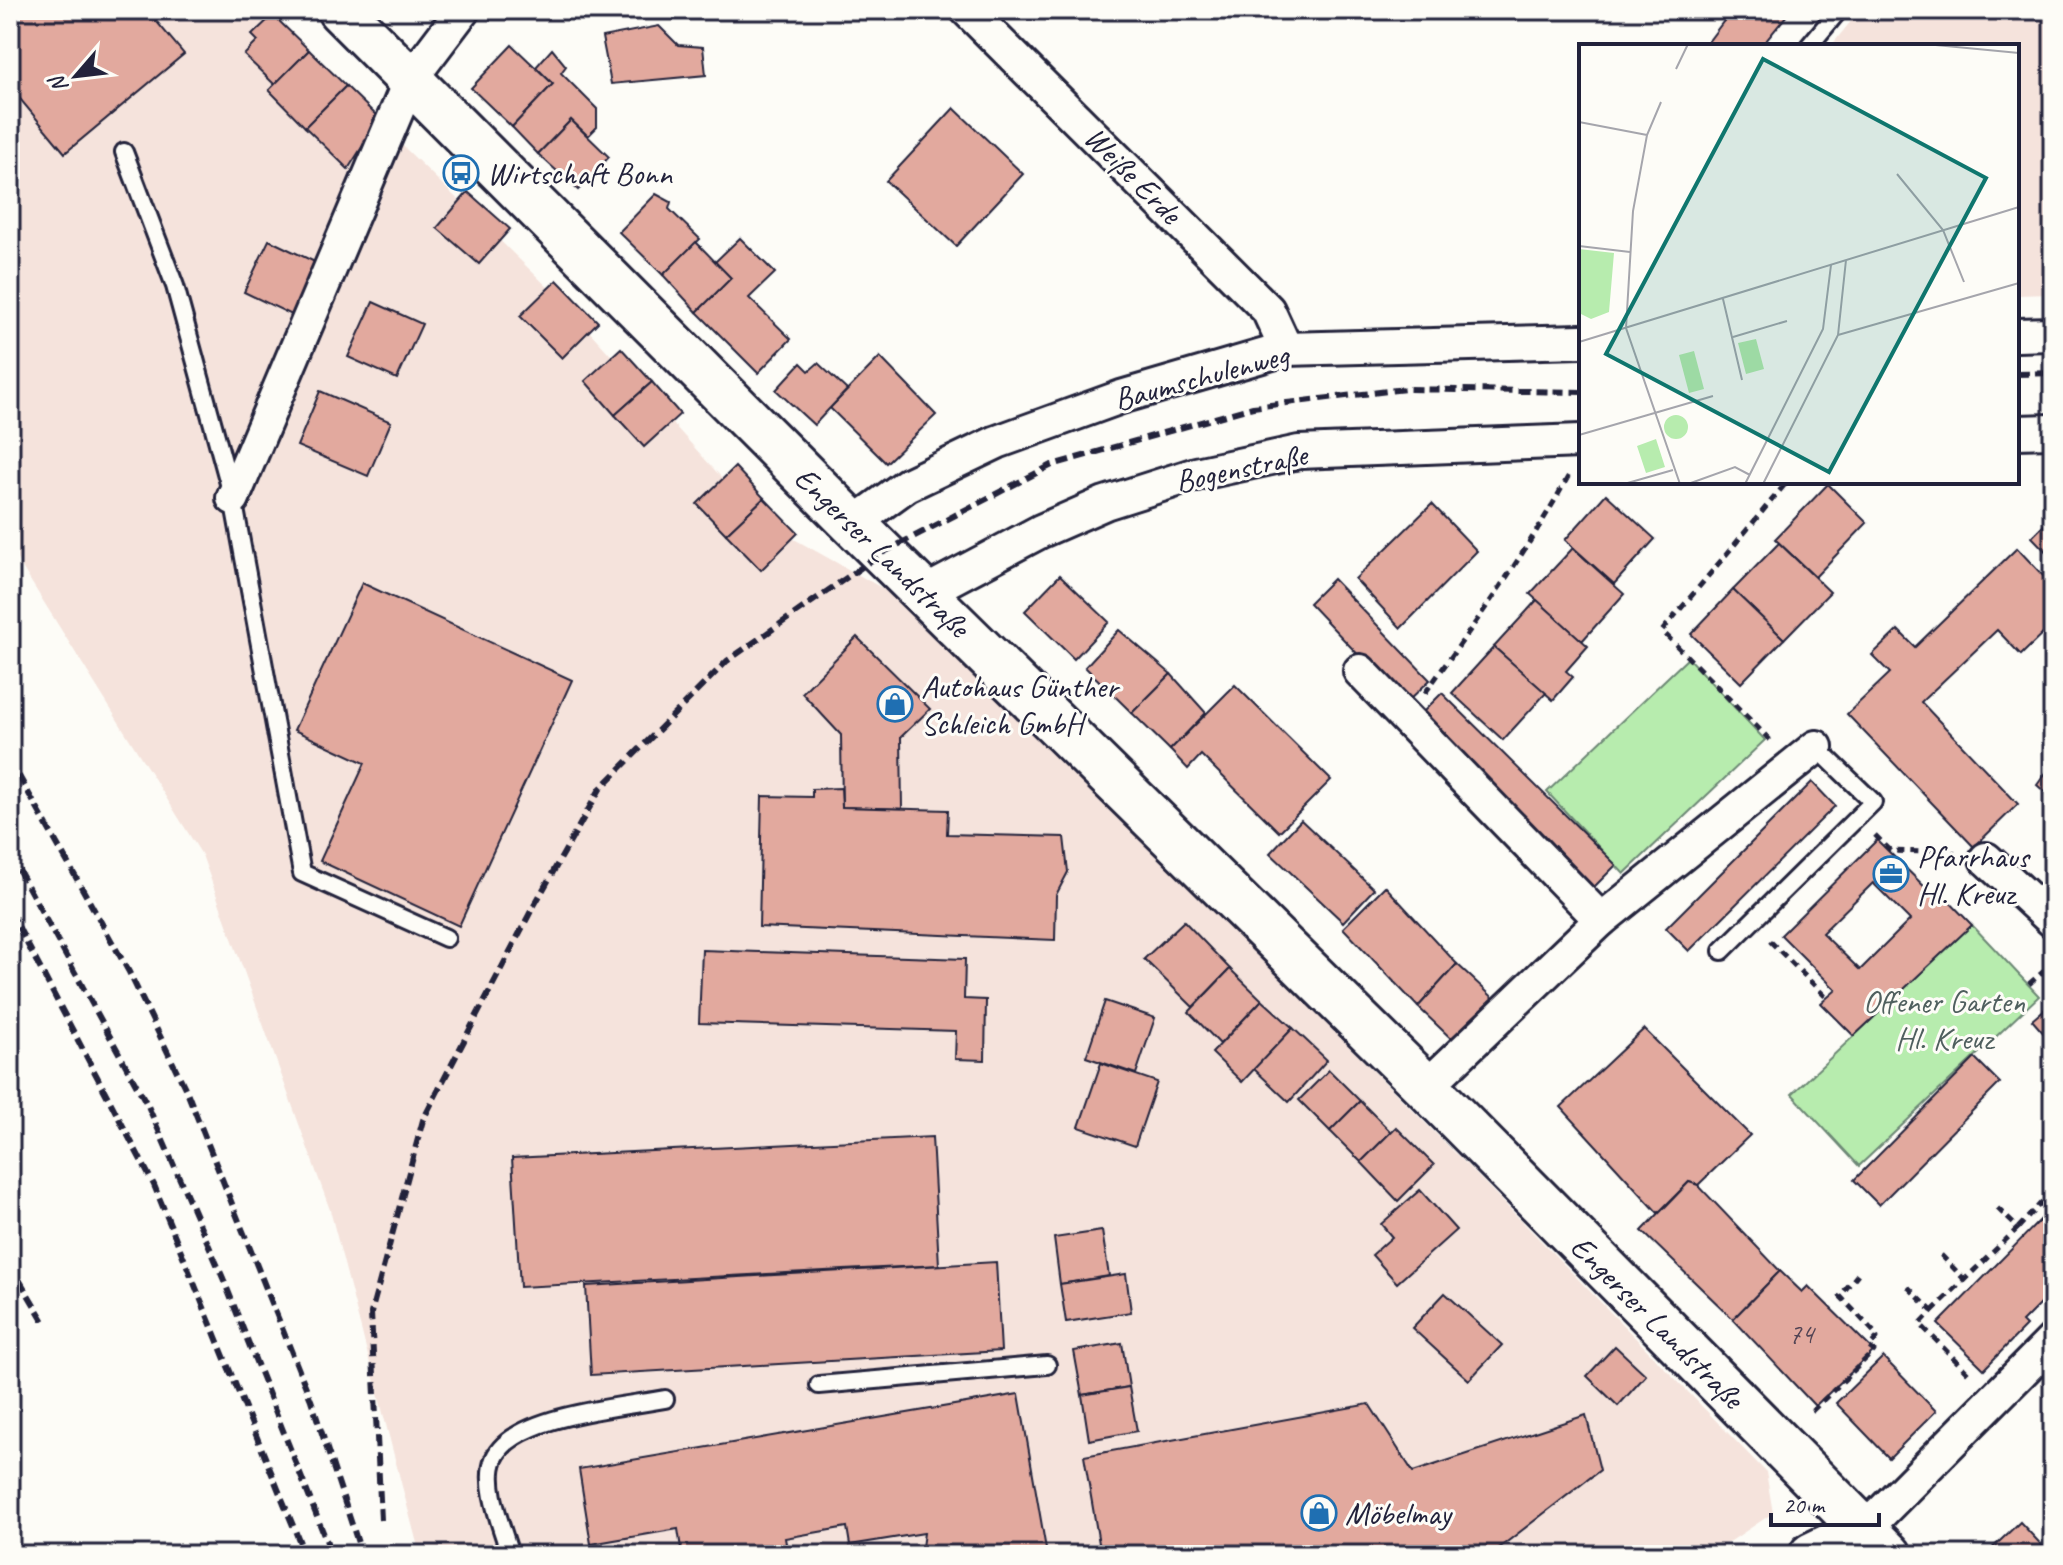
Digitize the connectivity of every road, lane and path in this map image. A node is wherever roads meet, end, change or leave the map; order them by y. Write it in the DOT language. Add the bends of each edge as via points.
graph roads {
  1 [pos="340,10"];
  2 [pos="463,10"];
  3 [pos="967,10"];
  4 [pos="1839,10"];
  5 [pos="1811,44"];
  6 [pos="410,80"];
  7 [pos="124,152"];
  8 [pos="2053,334"];
  9 [pos="2019,335"];
  10 [pos="1579,340"];
  11 [pos="1286,349"];
  12 [pos="2053,431"];
  13 [pos="2019,432"];
  14 [pos="1577,454"];
  15 [pos="1785,484"];
  16 [pos="233,498"];
  17 [pos="853,524"];
  18 [pos="924,593"];
  19 [pos="1360,671"];
  20 [pos="1406,719"];
  21 [pos="1806,756"];
  22 [pos="1858,817"];
  23 [pos="1986,859"];
  24 [pos="1601,920"];
  25 [pos="2053,921"];
  26 [pos="1752,924"];
  27 [pos="446,938"];
  28 [pos="1722,951"];
  29 [pos="2053,963"];
  30 [pos="2029,984"];
  31 [pos="1827,998"];
  32 [pos="1426,1087"];
  33 [pos="2053,1190"];
  34 [pos="1994,1205"];
  35 [pos="2018,1228"];
  36 [pos="1941,1255"];
  37 [pos="1858,1274"];
  38 [pos="1964,1279"];
  39 [pos="1908,1287"];
  40 [pos="1932,1311"];
  41 [pos="2053,1340"];
  42 [pos="1047,1365"];
  43 [pos="1979,1384"];
  44 [pos="819,1385"];
  45 [pos="665,1399"];
  46 [pos="1812,1411"];
  47 [pos="1876,1543"];
  48 [pos="510,1555"];
  49 [pos="1812,1555"];
  1 -- 6 [label="main road, Engerser Landstraße"];
  2 -- 6 [label="street"];
  3 -- 11 [label="street, Weiße Erde" via="1268,310"];
  4 -- 5 [label="lane"];
  6 -- 16 [label="street"];
  6 -- 17 [label="main road, Engerser Landstraße"];
  7 -- 16 [label="lane" via="175,286"];
  8 -- 9 [label="street"];
  10 -- 11 [label="street, Baumschulenweg"];
  11 -- 17 [label="street, Baumschulenweg" via="1121,397 997,442 907,485"];
  12 -- 13 [label="street"];
  14 -- 18 [label="street, Bogenstraße" via="1299,452 1196,474 1105,503"];
  14 -- 20 [label="path" via="1545,519"];
  15 -- 21 [label="path" via="1662,631"];
  16 -- 27 [label="lane" via="302,873"];
  17 -- 18 [label="main road, Engerser Landstraße"];
  18 -- 32 [label="main road, Engerser Landstraße"];
  19 -- 20 [label="street"];
  20 -- 24 [label="street"];
  21 -- 22 [label="lane" via="1873,802"];
  21 -- 24 [label="street"];
  22 -- 23 [label="path" via="1891,851 1980,854"];
  22 -- 26 [label="lane"];
  23 -- 25 [label="street"];
  24 -- 32 [label="street"];
  26 -- 28 [label="lane"];
  26 -- 31 [label="path"];
  29 -- 30 [label="path"];
  32 -- 47 [label="main road, Engerser Landstraße"];
  33 -- 35 [label="path"];
  34 -- 35 [label="path"];
  35 -- 38 [label="path"];
  36 -- 38 [label="path"];
  37 -- 46 [label="path" via="1840,1296 1875,1333 1869,1347 1874,1351"];
  38 -- 40 [label="path"];
  39 -- 40 [label="path"];
  40 -- 43 [label="path" via="1920,1324"];
  41 -- 47 [label="street"];
  42 -- 44 [label="lane"];
  45 -- 48 [label="lane" via="538,1424 502,1448 494,1459 492,1484"];
  47 -- 49 [label="main road"];
}
